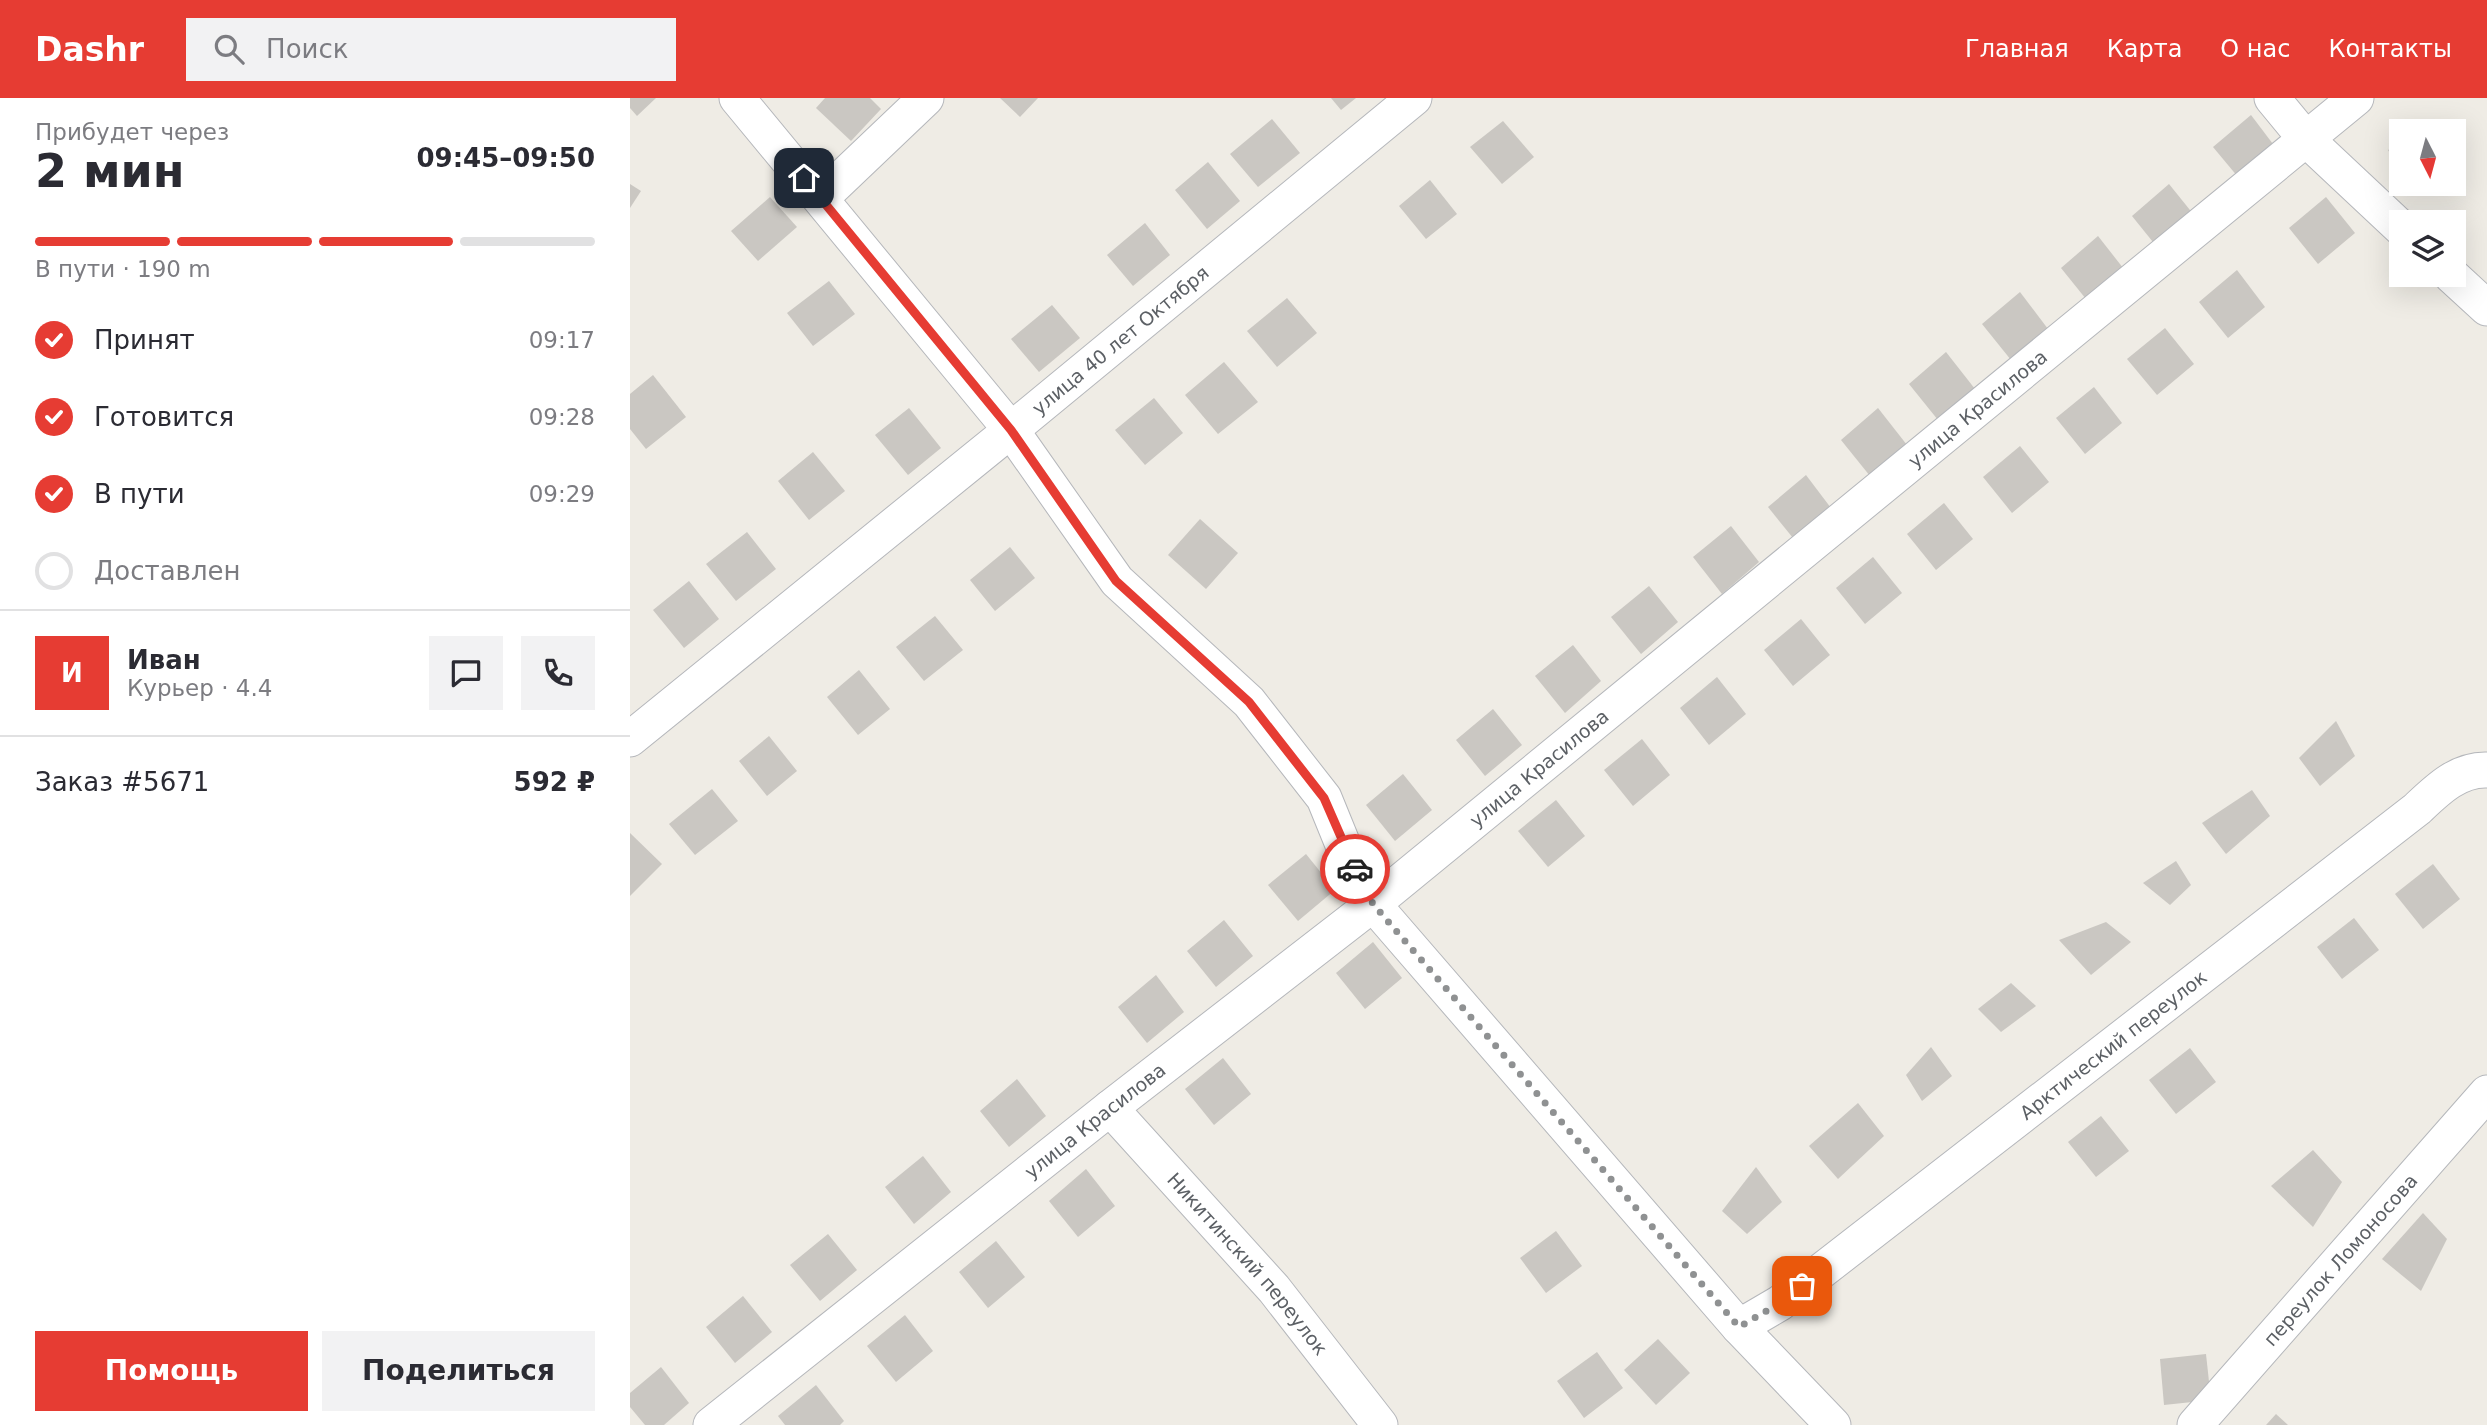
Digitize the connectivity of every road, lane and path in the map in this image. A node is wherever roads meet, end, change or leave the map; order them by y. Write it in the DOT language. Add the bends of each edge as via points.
graph roads {
  1 [pos="737,98"];
  2 [pos="926,98"];
  3 [pos="1414,98"];
  4 [pos="2272,98"];
  5 [pos="2356,98"];
  6 [pos="2305,138"];
  7 [pos="821,198"];
  8 [pos="2389,217"];
  9 [pos="2464,287"];
  10 [pos="2487,308"];
  11 [pos="1011,430"];
  12 [pos="630,739"];
  13 [pos="2487,770"];
  14 [pos="1373,904"];
  15 [pos="2487,1093"];
  16 [pos="1110,1108"];
  17 [pos="1739,1327"];
  18 [pos="724,1421"];
  19 [pos="1380,1425"];
  20 [pos="1833,1425"];
  21 [pos="2195,1425"];
  1 -- 7 [label="street"];
  2 -- 7 [label="street"];
  3 -- 11 [label="street, улица 40 лет Октября"];
  4 -- 6 [label="street"];
  5 -- 6 [label="street, улица Красилова"];
  6 -- 8 [label="street"];
  6 -- 14 [label="street, улица Красилова"];
  7 -- 11 [label="street"];
  9 -- 10 [label="street"];
  11 -- 12 [label="street, улица 40 лет Октября"];
  11 -- 14 [label="street" via="1116,581 1249,702 1324,798"];
  13 -- 17 [label="street, Арктический переулок" via="2444,783 2406,818 1780,1303"];
  14 -- 16 [label="street, улица Красилова"];
  14 -- 17 [label="street"];
  15 -- 21 [label="street, переулок Ломоносова"];
  16 -- 18 [label="street, улица Красилова"];
  16 -- 19 [label="street, Никитинский переулок" via="1274,1289"];
  17 -- 20 [label="street"];
}
